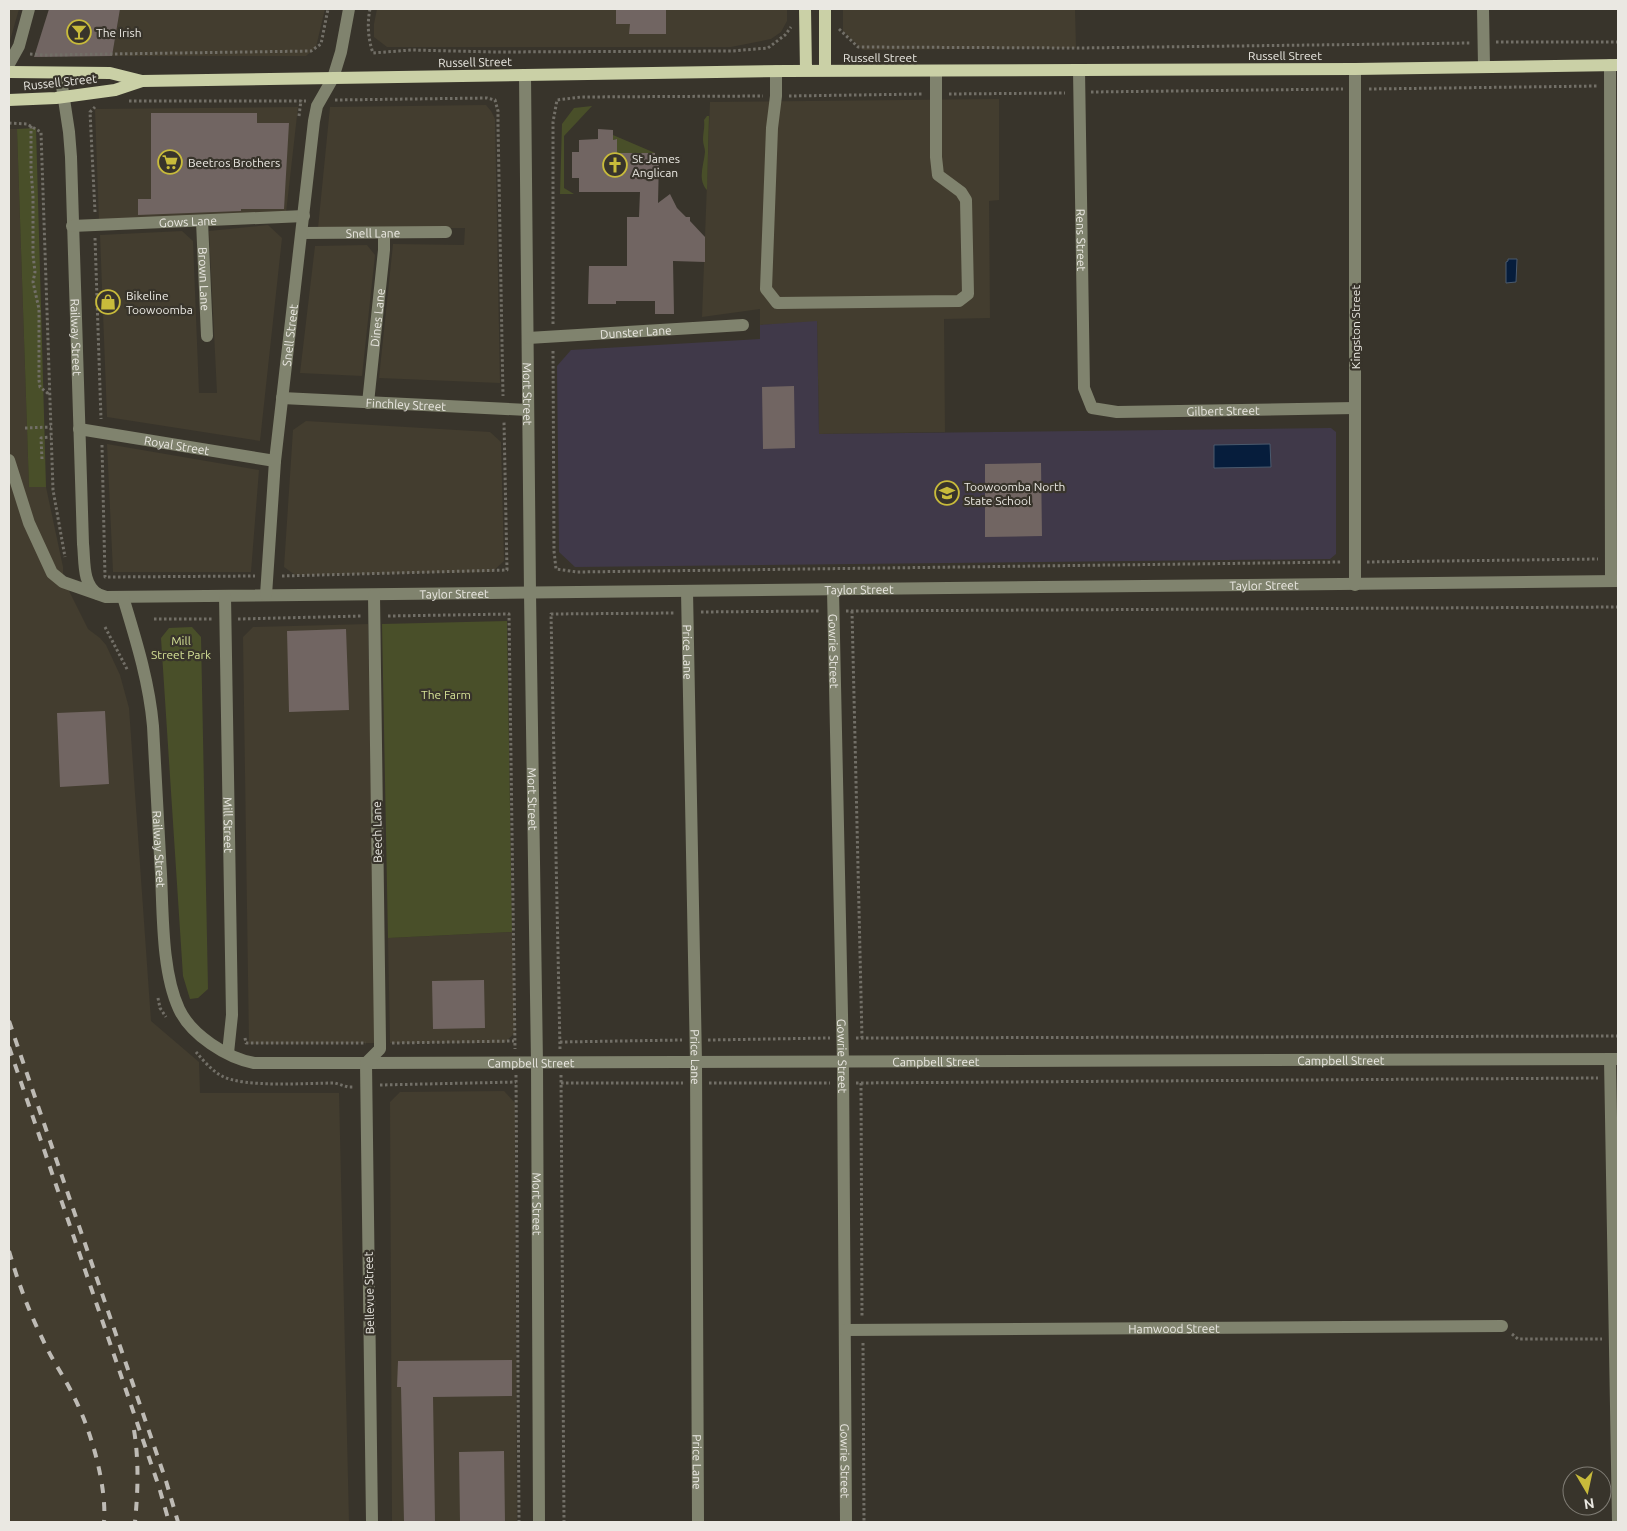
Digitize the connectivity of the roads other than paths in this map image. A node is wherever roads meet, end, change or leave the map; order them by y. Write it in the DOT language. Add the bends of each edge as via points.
graph roads {
  1 [pos="29,9"];
  2 [pos="349,9"];
  3 [pos="805,9"];
  4 [pos="825,9"];
  5 [pos="1483,9"];
  6 [pos="12,59"];
  7 [pos="1614,65"];
  8 [pos="1484,66"];
  9 [pos="1355,68"];
  10 [pos="1079,70"];
  11 [pos="776,71"];
  12 [pos="806,71"];
  13 [pos="825,71"];
  14 [pos="936,71"];
  15 [pos="9,72"];
  16 [pos="60,73"];
  17 [pos="525,75"];
  18 [pos="332,78"];
  19 [pos="142,81"];
  20 [pos="65,97"];
  21 [pos="9,100"];
  22 [pos="304,216"];
  23 [pos="202,221"];
  24 [pos="72,226"];
  25 [pos="446,232"];
  26 [pos="302,233"];
  27 [pos="384,233"];
  28 [pos="743,325"];
  29 [pos="207,336"];
  30 [pos="528,338"];
  31 [pos="282,398"];
  32 [pos="368,403"];
  33 [pos="1092,408"];
  34 [pos="1355,408"];
  35 [pos="528,410"];
  36 [pos="79,429"];
  37 [pos="9,460"];
  38 [pos="275,461"];
  39 [pos="1615,581"];
  40 [pos="1354,585"];
  41 [pos="833,590"];
  42 [pos="687,591"];
  43 [pos="530,593"];
  44 [pos="101,595"];
  45 [pos="374,595"];
  46 [pos="225,596"];
  47 [pos="266,596"];
  48 [pos="123,597"];
  49 [pos="228,1053"];
  50 [pos="1614,1059"];
  51 [pos="696,1062"];
  52 [pos="843,1062"];
  53 [pos="254,1063"];
  54 [pos="366,1063"];
  55 [pos="537,1063"];
  56 [pos="1502,1326"];
  57 [pos="845,1330"];
  58 [pos="372,1522"];
  59 [pos="539,1522"];
  60 [pos="698,1522"];
  61 [pos="846,1522"];
  62 [pos="1618,1522"];
  1 -- 6 [label="street"];
  2 -- 18 [label="street, Snell Street" via="341,52"];
  3 -- 12 [label="main road"];
  4 -- 13 [label="main road"];
  5 -- 8 [label="street"];
  7 -- 8 [label="main road, Russell Street"];
  7 -- 39 [label="street" via="1610,86 1612,558"];
  8 -- 9 [label="main road, Russell Street"];
  9 -- 10 [label="main road, Russell Street"];
  9 -- 34 [label="street, Kingston Street"];
  10 -- 14 [label="main road, Russell Street"];
  10 -- 33 [label="street, Rens Street" via="1084,388"];
  11 -- 12 [label="main road, Russell Street"];
  11 -- 14 [label="street" via="766,289 777,303 959,302 968,294 966,200 961,192 938,175"];
  11 -- 17 [label="main road, Russell Street"];
  12 -- 13 [label="main road, Russell Street"];
  13 -- 14 [label="main road, Russell Street"];
  15 -- 16 [label="main road, Russell Street"];
  16 -- 19 [label="main road, Russell Street" via="110,73"];
  16 -- 20 [label="street, Railway Street"];
  17 -- 18 [label="main road, Russell Street"];
  17 -- 30 [label="street, Mort Street"];
  18 -- 19 [label="main road, Russell Street"];
  18 -- 22 [label="street, Snell Street" via="317,106"];
  19 -- 20 [label="main road, Russell Street" via="115,90"];
  20 -- 21 [label="main road, Russell Street"];
  20 -- 24 [label="street, Railway Street" via="71,149"];
  22 -- 23 [label="street, Gows Lane"];
  22 -- 26 [label="street, Snell Street"];
  23 -- 24 [label="street, Gows Lane"];
  23 -- 29 [label="street, Brown Lane"];
  24 -- 36 [label="street, Railway Street"];
  25 -- 27 [label="street, Snell Lane"];
  26 -- 27 [label="street, Snell Lane"];
  26 -- 31 [label="street, Snell Street"];
  27 -- 32 [label="street, Dines Lane"];
  28 -- 30 [label="street, Dunster Lane"];
  30 -- 35 [label="street, Mort Street"];
  31 -- 32 [label="street, Finchley Street"];
  31 -- 38 [label="street, Snell Street"];
  32 -- 35 [label="street, Finchley Street"];
  33 -- 34 [label="street, Gilbert Street" via="1117,412"];
  34 -- 40 [label="street, Kingston Street"];
  35 -- 43 [label="street, Mort Street"];
  36 -- 38 [label="street, Royal Street"];
  36 -- 44 [label="street, Railway Street" via="86,579 90,588"];
  37 -- 44 [label="street, Taylor Street" via="29,523 52,573 63,582"];
  38 -- 47 [label="street, Snell Street"];
  39 -- 40 [label="street, Taylor Street"];
  40 -- 41 [label="street, Taylor Street"];
  41 -- 42 [label="street, Taylor Street"];
  41 -- 52 [label="street, Gowrie Street"];
  42 -- 43 [label="street, Taylor Street"];
  42 -- 51 [label="street, Price Lane"];
  43 -- 45 [label="street, Taylor Street"];
  43 -- 55 [label="street, Mort Street"];
  44 -- 48 [label="street, Taylor Street"];
  45 -- 47 [label="street, Taylor Street"];
  45 -- 54 [label="street, Beech Lane" via="380,1049"];
  46 -- 47 [label="street, Taylor Street"];
  46 -- 48 [label="street, Taylor Street"];
  46 -- 49 [label="street, Mill Street" via="232,1015"];
  48 -- 49 [label="street, Railway Street" via="136,635 152,723 169,980 180,1012 191,1026 209,1044"];
  49 -- 53 [label="street, Railway Street"];
  50 -- 52 [label="street, Campbell Street"];
  50 -- 62 [label="street" via="1610,1078"];
  51 -- 52 [label="street, Campbell Street"];
  51 -- 55 [label="street, Campbell Street"];
  51 -- 60 [label="street, Price Lane"];
  52 -- 57 [label="street, Gowrie Street"];
  53 -- 54 [label="street, Campbell Street"];
  54 -- 55 [label="street, Campbell Street"];
  54 -- 58 [label="street, Bellevue Street"];
  55 -- 59 [label="street, Mort Street"];
  56 -- 57 [label="street, Hamwood Street"];
  57 -- 61 [label="street, Gowrie Street"];
}
